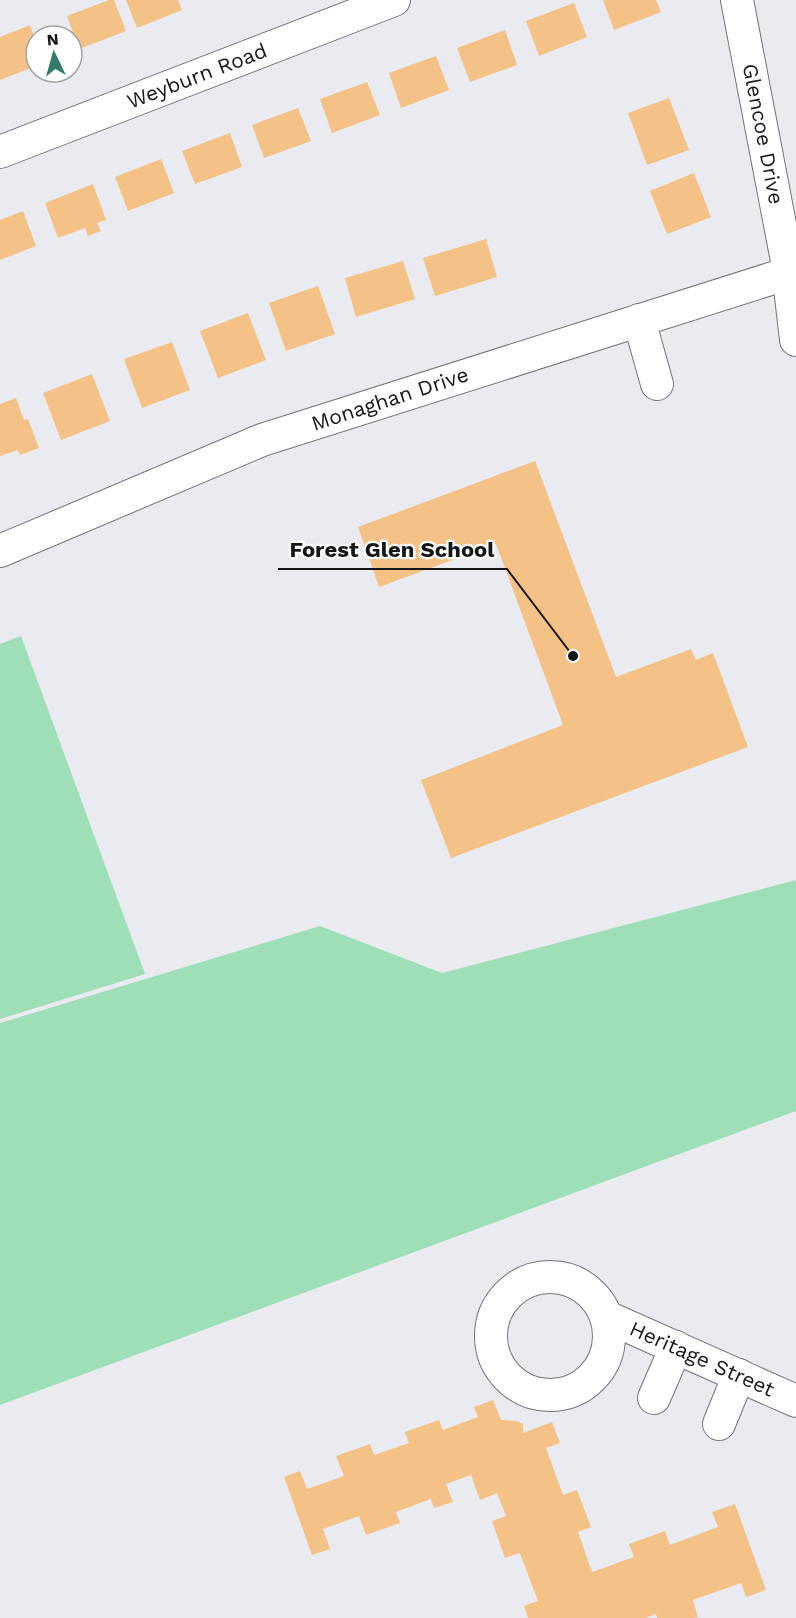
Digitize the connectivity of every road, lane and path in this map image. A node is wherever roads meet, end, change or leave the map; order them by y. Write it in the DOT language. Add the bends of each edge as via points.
graph roads {
  1 [pos="394,0"];
  2 [pos="736,0"];
  3 [pos="0,152"];
  4 [pos="789,273"];
  5 [pos="639,320"];
  6 [pos="796,340"];
  7 [pos="657,384"];
  8 [pos="0,551"];
  9 [pos="607,1317"];
  10 [pos="675,1347"];
  11 [pos="739,1376"];
  12 [pos="654,1398"];
  13 [pos="796,1401"];
  14 [pos="719,1424"];
  1 -- 3 [label="street, Weyburn Road"];
  2 -- 4 [label="street, Glencoe Drive"];
  4 -- 5 [label="street, Monaghan Drive"];
  4 -- 6 [label="street, Glencoe Drive"];
  5 -- 7 [label="street"];
  5 -- 8 [label="street, Monaghan Drive" via="262,440"];
  9 -- 10 [label="street, Heritage Street"];
  10 -- 11 [label="street, Heritage Street"];
  10 -- 12 [label="street"];
  11 -- 13 [label="street, Heritage Street"];
  11 -- 14 [label="street"];
}
